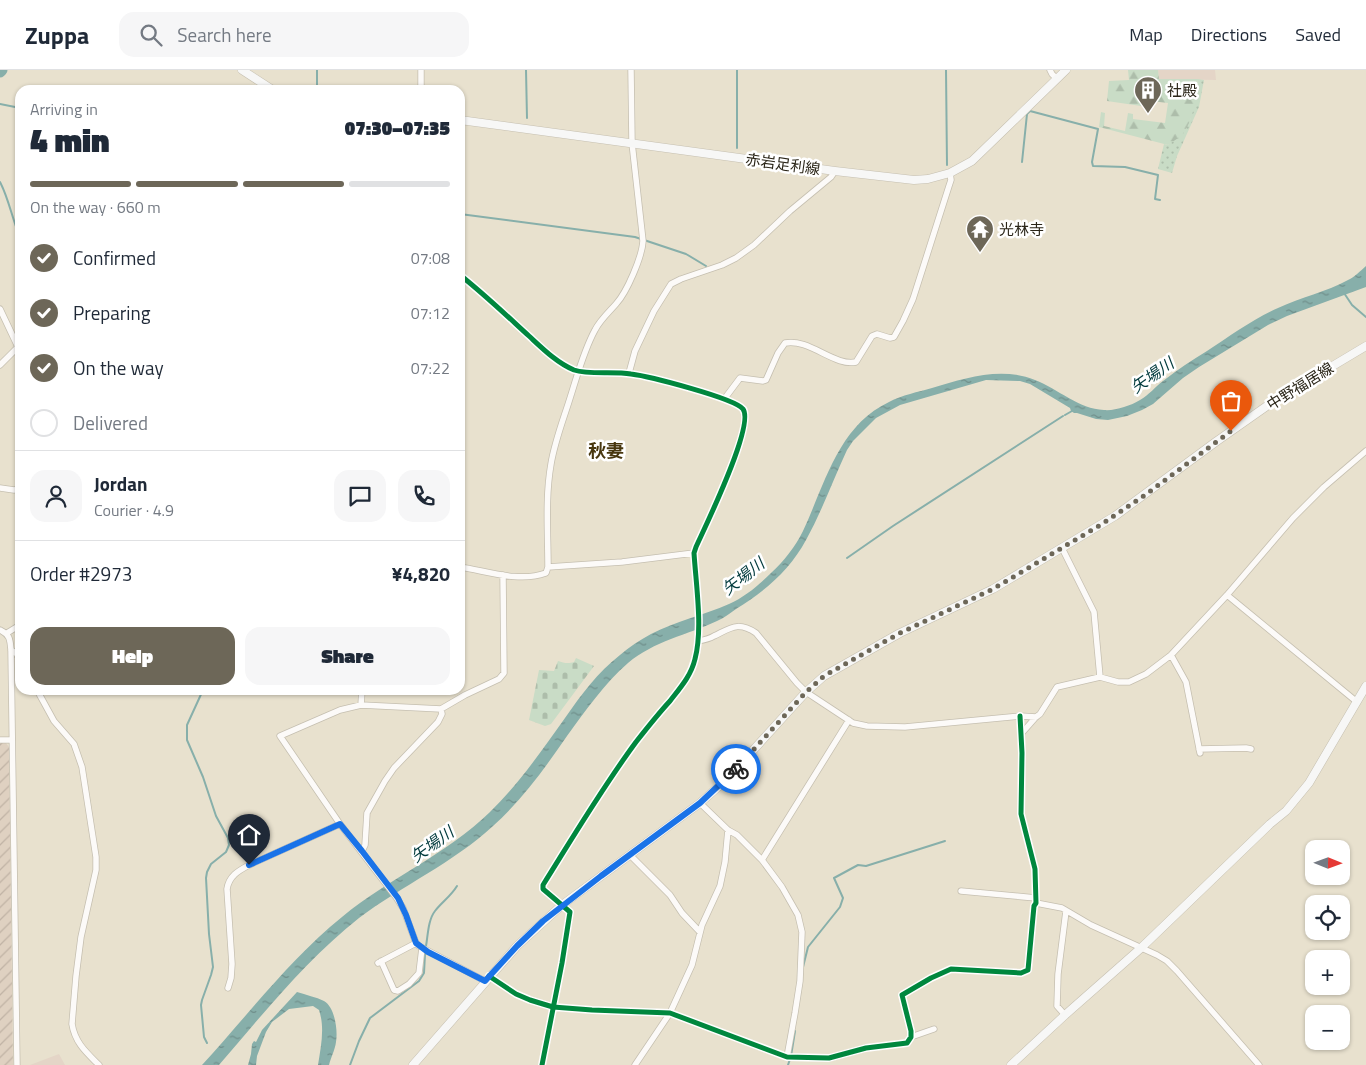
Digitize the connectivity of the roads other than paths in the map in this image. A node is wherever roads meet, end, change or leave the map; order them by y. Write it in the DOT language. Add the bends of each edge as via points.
graph roads {
  1 [pos="242,70"];
  2 [pos="421,70"];
  3 [pos="631,70"];
  4 [pos="1050,70"];
  5 [pos="1066,70"];
  6 [pos="1057,79"];
  7 [pos="265,85"];
  8 [pos="421,85"];
  9 [pos="465,121"];
  10 [pos="632,143"];
  11 [pos="835,171"];
  12 [pos="950,173"];
  13 [pos="465,279"];
  14 [pos="0,309"];
  15 [pos="15,341"];
  16 [pos="1366,346"];
  17 [pos="15,350"];
  18 [pos="0,365"];
  19 [pos="579,371"];
  20 [pos="629,373"];
  21 [pos="725,398"];
  22 [pos="1366,451"];
  23 [pos="0,488"];
  24 [pos="15,490"];
  25 [pos="1062,548"];
  26 [pos="694,553"];
  27 [pos="548,567"];
  28 [pos="465,568"];
  29 [pos="503,575"];
  30 [pos="1227,594"];
  31 [pos="15,629"];
  32 [pos="0,630"];
  33 [pos="7,633"];
  34 [pos="698,641"];
  35 [pos="11,650"];
  36 [pos="15,652"];
  37 [pos="1172,655"];
  38 [pos="1100,677"];
  39 [pos="1366,686"];
  40 [pos="806,692"];
  41 [pos="40,695"];
  42 [pos="362,695"];
  43 [pos="1357,702"];
  44 [pos="361,705"];
  45 [pos="441,709"];
  46 [pos="1020,716"];
  47 [pos="1036,717"];
  48 [pos="849,720"];
  49 [pos="1021,734"];
  50 [pos="0,740"];
  51 [pos="12,740"];
  52 [pos="1251,749"];
  53 [pos="700,803"];
  54 [pos="340,824"];
  55 [pos="728,830"];
  56 [pos="362,851"];
  57 [pos="630,855"];
  58 [pos="762,860"];
  59 [pos="961,891"];
  60 [pos="1036,900"];
  61 [pos="562,905"];
  62 [pos="1066,911"];
  63 [pos="700,932"];
  64 [pos="416,943"];
  65 [pos="422,948"];
  66 [pos="1141,948"];
  67 [pos="487,979"];
  68 [pos="228,988"];
  69 [pos="553,1007"];
  70 [pos="670,1013"];
  71 [pos="1064,1015"];
  72 [pos="934,1029"];
  73 [pos="911,1036"];
  74 [pos="789,1057"];
  75 [pos="830,1062"];
  76 [pos="17,1065"];
  77 [pos="99,1065"];
  78 [pos="412,1065"];
  79 [pos="542,1065"];
  80 [pos="635,1065"];
  81 [pos="790,1065"];
  82 [pos="1011,1065"];
  83 [pos="1260,1065"];
  1 -- 7 [label="main road"];
  2 -- 8 [label="street"];
  3 -- 10 [label="street"];
  4 -- 6 [label="street"];
  5 -- 6 [label="main road, 赤岩足利線"];
  6 -- 12 [label="main road, 赤岩足利線" via="972,161"];
  9 -- 10 [label="main road, 赤岩足利線"];
  10 -- 11 [label="main road, 赤岩足利線"];
  10 -- 19 [label="street" via="642,249 625,293 595,330"];
  11 -- 12 [label="main road, 赤岩足利線" via="914,180"];
  11 -- 20 [label="street" via="736,258 671,284 634,350"];
  12 -- 21 [label="street" via="951,180 913,299 894,337 872,336 856,362 851,364 816,349 785,343 766,380 740,378"];
  13 -- 19 [label="street" via="543,348"];
  14 -- 15 [label="street"];
  16 -- 25 [label="main road, 中野福居線" via="1274,401 1115,516"];
  17 -- 18 [label="street"];
  19 -- 20 [label="street"];
  19 -- 27 [label="street" via="550,465"];
  20 -- 21 [label="street"];
  21 -- 26 [label="street" via="744,410 744,427 730,472"];
  22 -- 30 [label="street" via="1293,518"];
  23 -- 24 [label="street"];
  25 -- 38 [label="street" via="1094,612"];
  25 -- 40 [label="main road, 中野福居線" via="993,589 900,633 841,666"];
  26 -- 27 [label="street"];
  26 -- 34 [label="street"];
  27 -- 29 [label="street" via="546,574 540,576"];
  28 -- 29 [label="street"];
  29 -- 45 [label="street" via="503,676"];
  30 -- 37 [label="street"];
  30 -- 43 [label="street"];
  31 -- 33 [label="street"];
  32 -- 33 [label="street"];
  33 -- 35 [label="street"];
  34 -- 40 [label="street" via="728,628 748,628"];
  34 -- 61 [label="street" via="688,677 614,773 543,885 543,889"];
  35 -- 36 [label="street"];
  35 -- 51 [label="street"];
  37 -- 38 [label="street" via="1129,682"];
  37 -- 52 [label="street" via="1186,682 1199,751"];
  38 -- 47 [label="street" via="1057,687"];
  39 -- 43 [label="main road"];
  40 -- 48 [label="street"];
  40 -- 53 [label="main road, 中野福居線" via="726,780"];
  41 -- 77 [label="street" via="54,721 74,744 82,767 91,823 96,870 81,937 72,1024 80,1046"];
  42 -- 44 [label="street"];
  43 -- 66 [label="main road" via="1309,783 1286,811"];
  44 -- 45 [label="street"];
  44 -- 54 [label="street" via="340,710 280,736"];
  45 -- 56 [label="street" via="438,722 394,768 367,813"];
  46 -- 47 [label="street"];
  46 -- 48 [label="street" via="905,727 867,726"];
  46 -- 49 [label="street"];
  47 -- 49 [label="street"];
  48 -- 58 [label="street"];
  49 -- 60 [label="street" via="1021,814 1036,869"];
  50 -- 51 [label="street"];
  51 -- 76 [label="street"];
  53 -- 55 [label="street"];
  53 -- 57 [label="main road, 中野福居線"];
  54 -- 56 [label="street"];
  54 -- 68 [label="street" via="249,865 230,879 227,889 232,964"];
  55 -- 58 [label="street"];
  55 -- 63 [label="street" via="720,886"];
  56 -- 64 [label="street" via="396,897"];
  57 -- 61 [label="main road, 中野福居線"];
  57 -- 63 [label="street" via="670,895"];
  58 -- 74 [label="street" via="791,901 802,932 800,981"];
  59 -- 60 [label="street"];
  60 -- 62 [label="street"];
  60 -- 73 [label="street" via="1028,970 1021,973 950,970 931,978 902,995"];
  61 -- 67 [label="main road, 中野福居線"];
  61 -- 69 [label="street" via="570,912"];
  62 -- 66 [label="street"];
  62 -- 71 [label="street" via="1057,1006"];
  63 -- 70 [label="street" via="692,965"];
  64 -- 65 [label="street"];
  64 -- 65 [label="street" via="380,962 394,990 409,984 419,973"];
  65 -- 67 [label="street"];
  66 -- 71 [label="main road"];
  66 -- 83 [label="street" via="1173,966"];
  67 -- 69 [label="street" via="530,1000"];
  67 -- 78 [label="main road, 中野福居線"];
  69 -- 70 [label="street"];
  69 -- 79 [label="street"];
  70 -- 74 [label="street"];
  70 -- 80 [label="street"];
  71 -- 82 [label="main road"];
  72 -- 73 [label="street"];
  73 -- 75 [label="street" via="907,1043 866,1048"];
  74 -- 75 [label="street"];
  74 -- 81 [label="street"];
}
